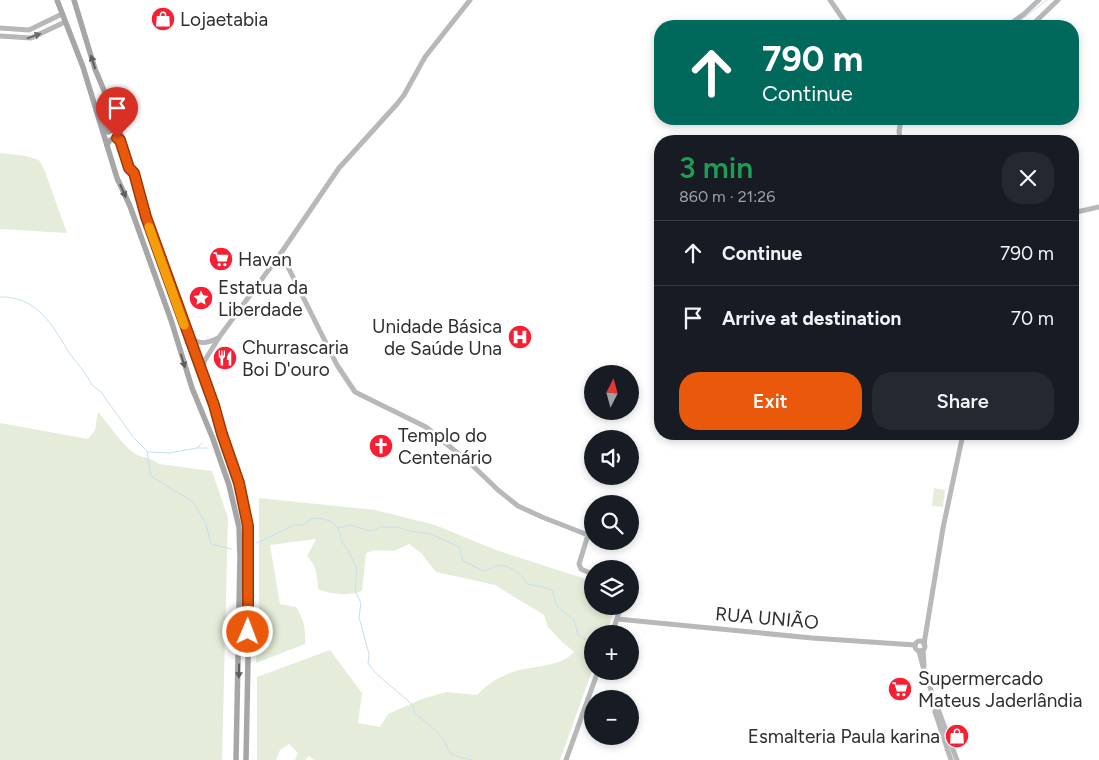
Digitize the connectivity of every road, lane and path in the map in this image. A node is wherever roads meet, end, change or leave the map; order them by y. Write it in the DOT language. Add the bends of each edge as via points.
graph roads {
  1 [pos="57,0"];
  2 [pos="74,0"];
  3 [pos="470,0"];
  4 [pos="830,0"];
  5 [pos="1039,0"];
  6 [pos="1058,0"];
  7 [pos="62,14"];
  8 [pos="844,20"];
  9 [pos="1016,20"];
  10 [pos="1037,20"];
  11 [pos="65,22"];
  12 [pos="0,28"];
  13 [pos="0,36"];
  14 [pos="90,92"];
  15 [pos="117,124"];
  16 [pos="107,145"];
  17 [pos="134,173"];
  18 [pos="1099,207"];
  19 [pos="1079,211"];
  20 [pos="281,253"];
  21 [pos="188,335"];
  22 [pos="220,336"];
  23 [pos="202,369"];
  24 [pos="962,440"];
  25 [pos="584,570"];
  26 [pos="618,615"];
  27 [pos="617,620"];
  28 [pos="615,625"];
  29 [pos="924,644"];
  30 [pos="915,645"];
  31 [pos="921,651"];
  32 [pos="595,680"];
  33 [pos="935,702"];
  34 [pos="236,760"];
  35 [pos="246,760"];
  36 [pos="566,760"];
  37 [pos="951,760"];
  38 [pos="957,760"];
  1 -- 7 [label="main road"];
  15 -- 2 [label="main road, one-way" via="95,69"];
  3 -- 20 [label="main road" via="425,57 397,104 339,168"];
  4 -- 8 [label="main road"];
  5 -- 9 [label="main road"];
  6 -- 10 [label="main road"];
  7 -- 11 [label="main road"];
  7 -- 12 [label="main road" via="29,30"];
  13 -- 11 [label="main road, one-way" via="31,38"];
  11 -- 14 [label="main road"];
  14 -- 15 [label="main road" via="96,100 106,131 113,130"];
  14 -- 16 [label="main road"];
  15 -- 17 [label="main road"];
  16 -- 17 [label="main road" via="110,140 118,138"];
  16 -- 34 [label="main road, one-way" via="171,320 192,388 220,458 237,516 240,557"];
  17 -- 21 [label="main road" via="146,217"];
  18 -- 19 [label="main road"];
  20 -- 22 [label="main road"];
  20 -- 25 [label="main road" via="337,365 355,392 426,427 518,506 588,535 578,564"];
  21 -- 22 [label="main road" via="201,343"];
  21 -- 23 [label="main road"];
  22 -- 23 [label="main road"];
  23 -- 35 [label="main road" via="239,483 248,526"];
  24 -- 29 [label="main road"];
  26 -- 27 [label="main road"];
  27 -- 28 [label="main road"];
  27 -- 30 [label="main road, RUA UNIÃO"];
  29 -- 30 [label="main road, RUA UNIÃO" via="919,642"];
  29 -- 31 [label="main road"];
  30 -- 31 [label="main road" via="916,650"];
  31 -- 33 [label="main road"];
  32 -- 36 [label="main road"];
  33 -- 37 [label="main road" via="935,712"];
  33 -- 38 [label="main road"];
}
